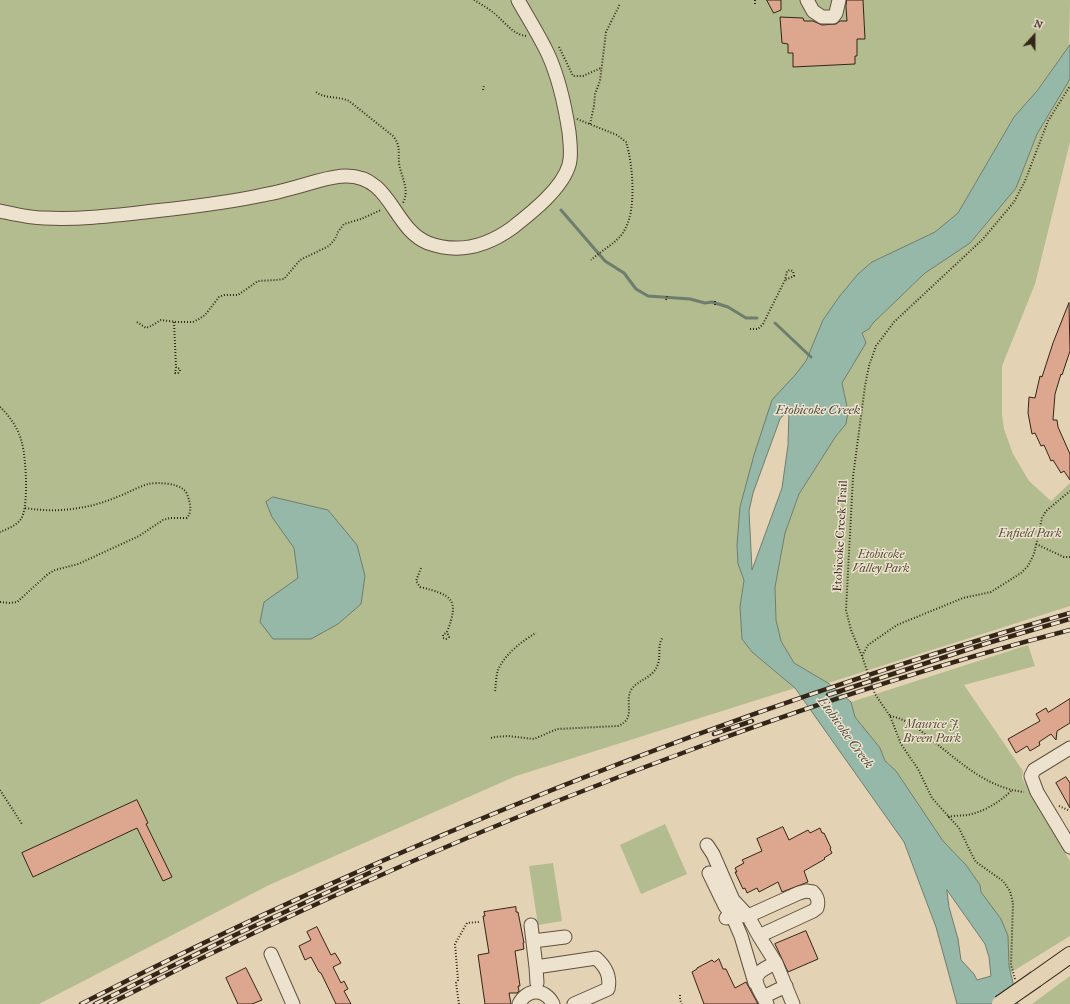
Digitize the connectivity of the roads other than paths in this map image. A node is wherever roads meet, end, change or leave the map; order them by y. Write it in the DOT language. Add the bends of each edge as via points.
graph roads {
  1 [pos="518,0"];
  2 [pos="807,0"];
  3 [pos="839,0"];
  4 [pos="0,211"];
  5 [pos="1070,748"];
  6 [pos="706,845"];
  7 [pos="1070,847"];
  8 [pos="709,873"];
  9 [pos="748,916"];
  10 [pos="729,917"];
  11 [pos="531,925"];
  12 [pos="758,936"];
  13 [pos="565,937"];
  14 [pos="533,941"];
  15 [pos="271,954"];
  16 [pos="1070,955"];
  17 [pos="776,963"];
  18 [pos="536,967"];
  19 [pos="537,983"];
  20 [pos="755,983"];
  21 [pos="786,986"];
  22 [pos="765,1000"];
  23 [pos="293,1004"];
  24 [pos="519,1004"];
  25 [pos="553,1004"];
  26 [pos="574,1004"];
  27 [pos="793,1004"];
  28 [pos="1000,1004"];
  1 -- 4 [label="street" via="548,54 561,91 570,147 569,165 554,190 525,218 494,240 464,248 428,242 416,236 379,188 359,177 346,176 263,196 206,206 122,215 43,218"];
  2 -- 3 [label="street" via="813,11 822,18 833,17"];
  5 -- 7 [label="street" via="1032,773 1037,792"];
  6 -- 9 [label="street" via="713,854 733,900"];
  8 -- 10 [label="street"];
  9 -- 10 [label="street"];
  9 -- 12 [label="street"];
  9 -- 12 [label="street" via="806,890 813,892 817,897 817,908"];
  10 -- 20 [label="street" via="741,936"];
  11 -- 14 [label="street"];
  12 -- 17 [label="street"];
  13 -- 14 [label="street"];
  14 -- 18 [label="street"];
  15 -- 23 [label="street"];
  16 -- 28 [label="main road, bridge"];
  17 -- 20 [label="street" via="762,969"];
  17 -- 21 [label="street"];
  18 -- 19 [label="street"];
  18 -- 26 [label="street" via="596,958 602,963 610,982 608,989"];
  20 -- 22 [label="street"];
  21 -- 22 [label="street"];
  21 -- 27 [label="street"];
  24 -- 25 [label="street" via="526,994 539,992 546,994"];
}
